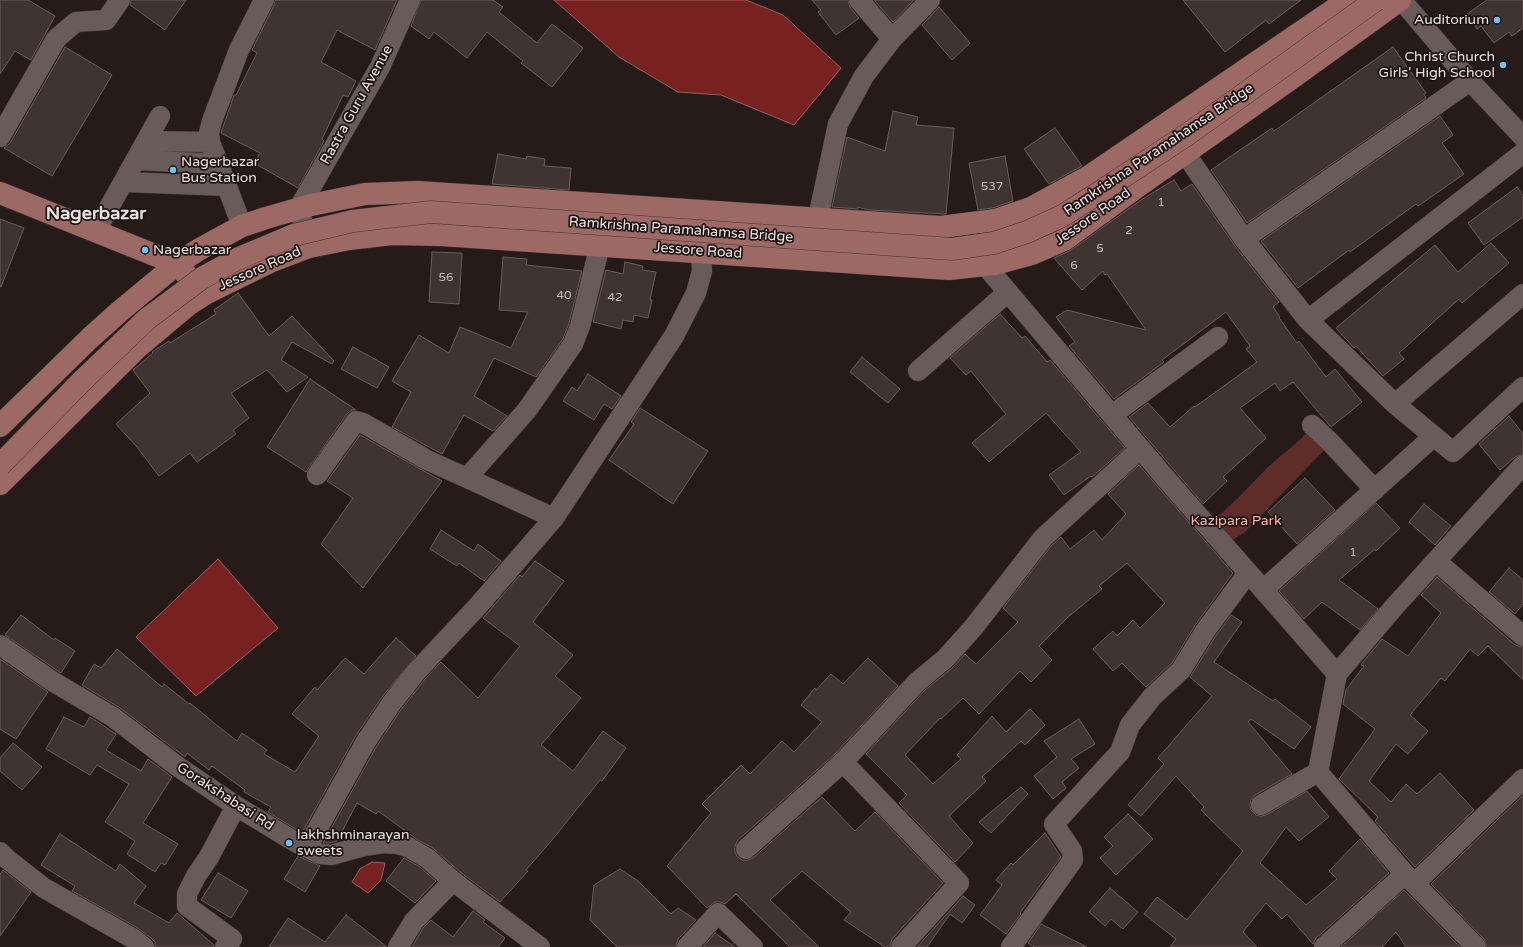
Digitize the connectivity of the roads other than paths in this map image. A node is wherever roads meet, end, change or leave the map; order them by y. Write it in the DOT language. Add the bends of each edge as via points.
graph roads {
  1 [pos="120,0"];
  2 [pos="264,0"];
  3 [pos="410,0"];
  4 [pos="859,0"];
  5 [pos="930,0"];
  6 [pos="1348,0"];
  7 [pos="1376,0"];
  8 [pos="1399,1"];
  9 [pos="892,39"];
  10 [pos="1470,81"];
  11 [pos="160,116"];
  12 [pos="0,137"];
  13 [pos="1523,137"];
  14 [pos="147,140"];
  15 [pos="210,142"];
  16 [pos="1185,153"];
  17 [pos="1523,153"];
  18 [pos="136,160"];
  19 [pos="219,164"];
  20 [pos="124,182"];
  21 [pos="227,186"];
  22 [pos="0,193"];
  23 [pos="299,208"];
  24 [pos="818,218"];
  25 [pos="970,223"];
  26 [pos="242,226"];
  27 [pos="96,232"];
  28 [pos="1244,239"];
  29 [pos="600,245"];
  30 [pos="309,247"];
  31 [pos="701,252"];
  32 [pos="177,264"];
  33 [pos="985,265"];
  34 [pos="1008,292"];
  35 [pos="205,294"];
  36 [pos="1523,294"];
  37 [pos="1308,320"];
  38 [pos="1218,336"];
  39 [pos="918,371"];
  40 [pos="1523,387"];
  41 [pos="1395,404"];
  42 [pos="1112,415"];
  43 [pos="1312,425"];
  44 [pos="0,426"];
  45 [pos="1434,436"];
  46 [pos="1140,449"];
  47 [pos="0,465"];
  48 [pos="1523,465"];
  49 [pos="317,475"];
  50 [pos="467,478"];
  51 [pos="0,484"];
  52 [pos="1375,490"];
  53 [pos="554,518"];
  54 [pos="1436,561"];
  55 [pos="1248,573"];
  56 [pos="1263,590"];
  57 [pos="1523,636"];
  58 [pos="0,645"];
  59 [pos="1337,674"];
  60 [pos="843,762"];
  61 [pos="1318,772"];
  62 [pos="1523,779"];
  63 [pos="236,806"];
  64 [pos="1261,806"];
  65 [pos="307,848"];
  66 [pos="746,849"];
  67 [pos="2,859"];
  68 [pos="1410,878"];
  69 [pos="453,881"];
  70 [pos="144,947"];
  71 [pos="225,947"];
  72 [pos="398,947"];
  73 [pos="540,947"];
  74 [pos="686,947"];
  75 [pos="753,947"];
  76 [pos="901,947"];
  77 [pos="1011,947"];
  78 [pos="1324,947"];
  79 [pos="1476,947"];
  1 -- 12 [label="street" via="106,20 76,22 56,39"];
  2 -- 15 [label="street" via="240,50 215,114"];
  3 -- 23 [label="street, Rastra Guru Avenue" via="380,67"];
  4 -- 9 [label="street"];
  5 -- 9 [label="street"];
  6 -- 25 [label="main road" via="1088,178 1031,208 996,220"];
  7 -- 47 [label="main road, Ramkrishna Paramahamsa Bridge, bridge" via="1188,134 1098,194 1062,216 994,244 952,249 431,212 353,221 294,235 237,259 202,278 147,319"];
  8 -- 10 [label="street" via="1404,3"];
  8 -- 16 [label="main road, Jessore Road"];
  9 -- 24 [label="street" via="864,76 838,124"];
  10 -- 13 [label="street"];
  10 -- 28 [label="street"];
  11 -- 14 [label="street"];
  14 -- 15 [label="street"];
  14 -- 18 [label="street"];
  15 -- 19 [label="street"];
  16 -- 28 [label="street"];
  16 -- 33 [label="main road, Jessore Road" via="1064,240 1032,254"];
  17 -- 37 [label="street"];
  18 -- 19 [label="street"];
  18 -- 20 [label="street"];
  19 -- 21 [label="street"];
  20 -- 21 [label="street"];
  20 -- 27 [label="street"];
  21 -- 26 [label="street"];
  22 -- 27 [label="main road"];
  23 -- 24 [label="main road" via="365,194 418,192"];
  23 -- 26 [label="main road"];
  23 -- 30 [label="street"];
  24 -- 25 [label="main road" via="941,227"];
  25 -- 33 [label="street"];
  26 -- 32 [label="main road"];
  27 -- 32 [label="main road"];
  28 -- 37 [label="street"];
  29 -- 30 [label="main road, Jessore Road" via="392,234"];
  29 -- 31 [label="main road, Jessore Road"];
  29 -- 50 [label="street" via="580,326 573,344 526,410"];
  30 -- 35 [label="main road, Jessore Road" via="272,261"];
  31 -- 33 [label="main road, Jessore Road" via="949,269"];
  31 -- 53 [label="street" via="702,271 696,293 674,336"];
  32 -- 35 [label="main road"];
  32 -- 44 [label="main road" via="94,334"];
  33 -- 34 [label="street"];
  34 -- 39 [label="street"];
  34 -- 42 [label="street"];
  35 -- 51 [label="main road, Jessore Road" via="138,347"];
  36 -- 41 [label="street"];
  37 -- 41 [label="street"];
  38 -- 42 [label="street"];
  40 -- 45 [label="street" via="1453,452"];
  41 -- 45 [label="street"];
  42 -- 46 [label="street"];
  43 -- 52 [label="street"];
  45 -- 52 [label="street"];
  46 -- 55 [label="street"];
  46 -- 60 [label="street" via="1043,538 973,628 945,659 917,682"];
  48 -- 54 [label="street"];
  49 -- 50 [label="street" via="356,421 427,460"];
  50 -- 53 [label="street"];
  52 -- 56 [label="street"];
  53 -- 65 [label="street" via="477,607 416,672 392,704 365,743"];
  54 -- 57 [label="street"];
  54 -- 59 [label="street"];
  55 -- 56 [label="street"];
  55 -- 77 [label="street" via="1204,631 1180,670 1152,697 1130,725 1120,752 1054,824 1072,851 1073,860"];
  56 -- 59 [label="street"];
  58 -- 63 [label="street, Gorakshabasi Rd" via="52,681 113,717 177,766"];
  59 -- 61 [label="street"];
  60 -- 66 [label="street"];
  60 -- 76 [label="street" via="959,883"];
  61 -- 64 [label="street"];
  61 -- 68 [label="street"];
  62 -- 68 [label="street"];
  63 -- 65 [label="street, Gorakshabasi Rd"];
  63 -- 71 [label="street" via="187,894 187,906 232,939"];
  65 -- 69 [label="street, Gorakshabasi Rd" via="320,854 331,855 384,843 408,846 427,858"];
  67 -- 70 [label="street" via="44,888"];
  68 -- 78 [label="street"];
  68 -- 79 [label="street"];
  69 -- 72 [label="street" via="414,921"];
  69 -- 73 [label="street, Gorakshabasi Rd"];
  74 -- 75 [label="street" via="718,913"];
}
